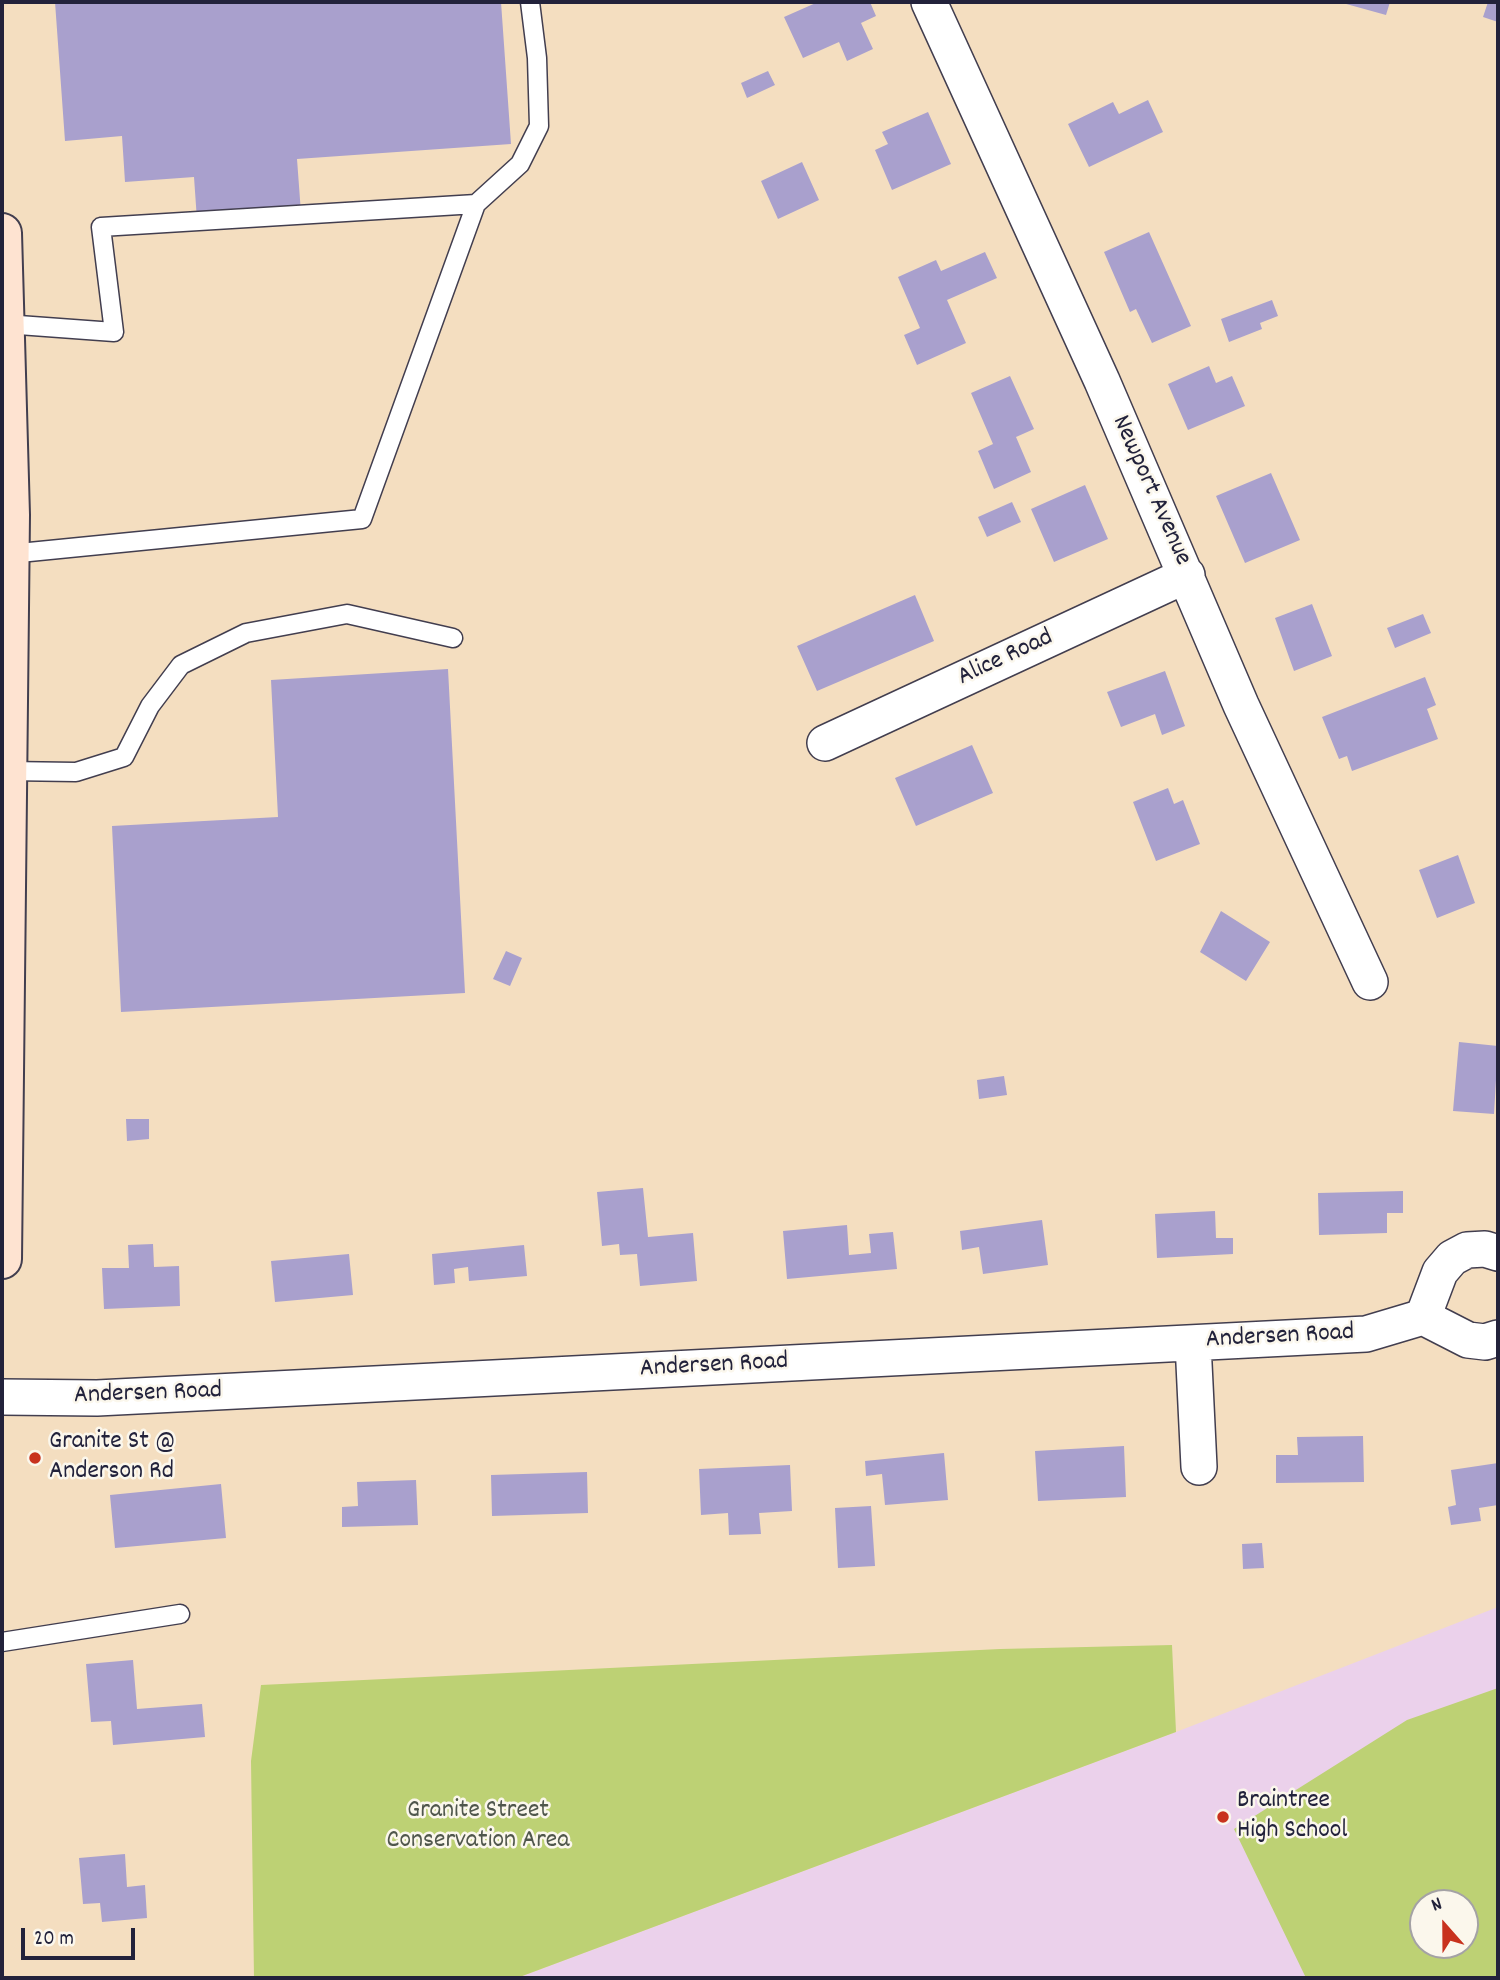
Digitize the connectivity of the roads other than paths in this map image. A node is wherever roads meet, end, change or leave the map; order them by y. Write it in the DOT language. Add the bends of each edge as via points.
graph roads {
  1 [pos="530,2"];
  2 [pos="929,2"];
  3 [pos="476,204"];
  4 [pos="2,233"];
  5 [pos="5,324"];
  6 [pos="4,385"];
  7 [pos="9,554"];
  8 [pos="1187,575"];
  9 [pos="453,638"];
  10 [pos="825,743"];
  11 [pos="7,771"];
  12 [pos="1370,982"];
  13 [pos="1498,1253"];
  14 [pos="2,1259"];
  15 [pos="1423,1317"];
  16 [pos="1498,1338"];
  17 [pos="1193,1343"];
  18 [pos="2,1397"];
  19 [pos="1199,1467"];
  20 [pos="180,1614"];
  21 [pos="2,1642"];
  1 -- 3 [label="lane" via="539,126 520,164"];
  2 -- 8 [label="street, Newport Avenue"];
  3 -- 5 [label="lane" via="101,227 114,332"];
  3 -- 7 [label="lane" via="362,519"];
  4 -- 5 [label="main road"];
  5 -- 6 [label="main road"];
  6 -- 7 [label="main road"];
  7 -- 11 [label="main road"];
  8 -- 10 [label="street, Alice Road"];
  8 -- 12 [label="street, Newport Avenue" via="1241,705"];
  9 -- 11 [label="lane" via="347,614 246,633 181,665 150,706 124,757 76,772"];
  11 -- 14 [label="main road"];
  13 -- 15 [label="street" via="1485,1248 1452,1258 1440,1272"];
  15 -- 16 [label="street" via="1468,1340"];
  15 -- 17 [label="street, Andersen Road" via="1366,1334"];
  17 -- 18 [label="street, Andersen Road" via="97,1398"];
  17 -- 19 [label="street"];
  20 -- 21 [label="lane"];
}
